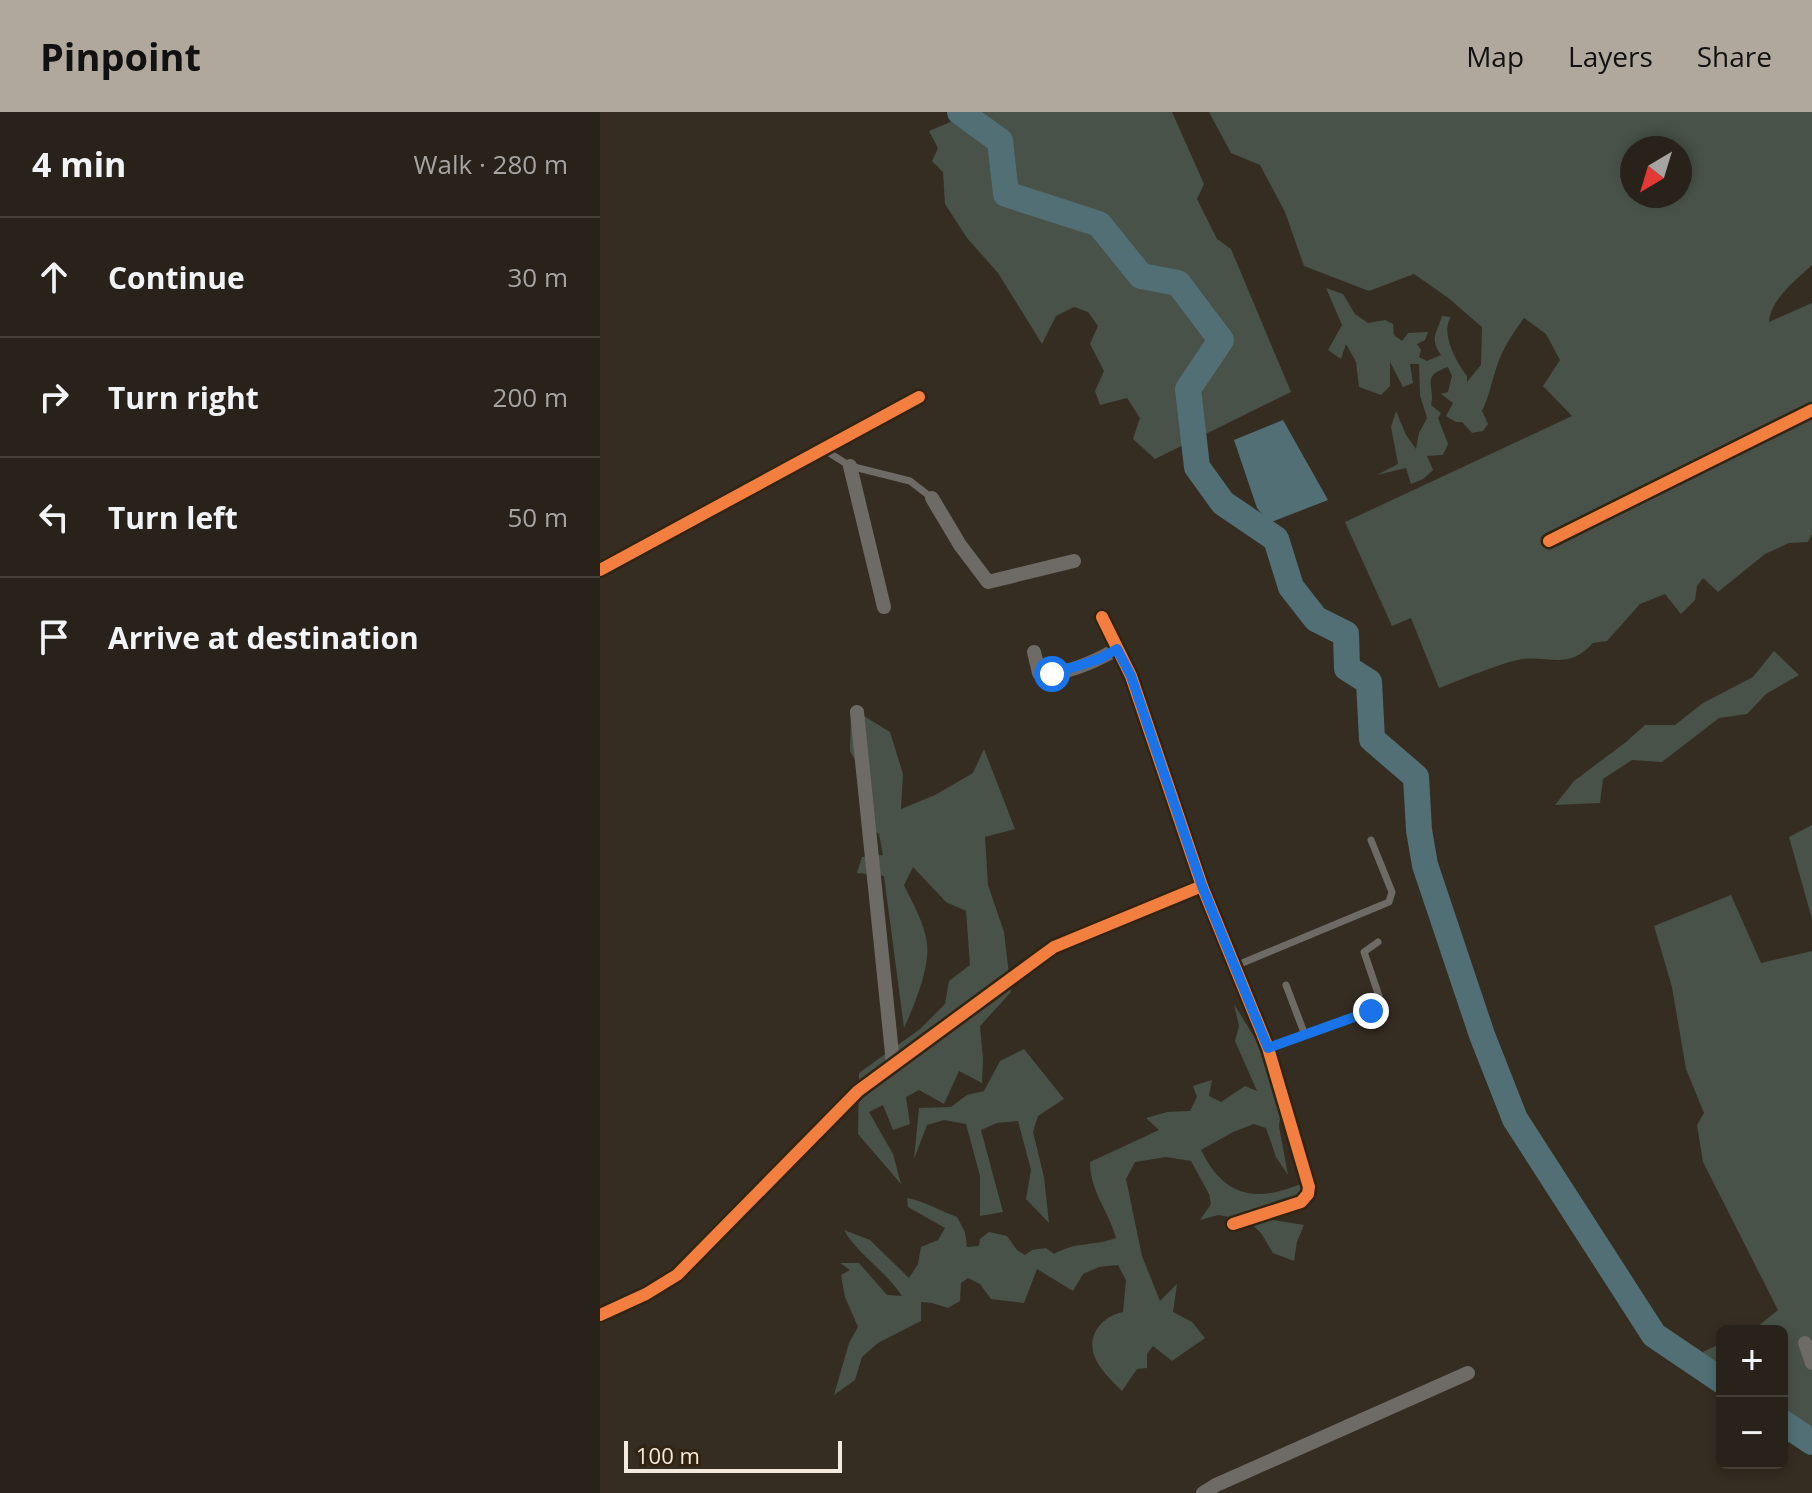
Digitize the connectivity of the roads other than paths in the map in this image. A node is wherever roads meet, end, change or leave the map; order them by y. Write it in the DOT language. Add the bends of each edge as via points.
graph roads {
  1 [pos="919,397"];
  2 [pos="1812,410"];
  3 [pos="823,449"];
  4 [pos="850,466"];
  5 [pos="932,498"];
  6 [pos="1549,541"];
  7 [pos="1074,561"];
  8 [pos="600,570"];
  9 [pos="884,607"];
  10 [pos="1102,617"];
  11 [pos="1117,649"];
  12 [pos="1034,652"];
  13 [pos="857,712"];
  14 [pos="1371,840"];
  15 [pos="1202,886"];
  16 [pos="1378,942"];
  17 [pos="1235,966"];
  18 [pos="1286,985"];
  19 [pos="1305,1035"];
  20 [pos="1268,1048"];
  21 [pos="893,1063"];
  22 [pos="1233,1224"];
  23 [pos="600,1315"];
  24 [pos="1805,1343"];
  25 [pos="1812,1363"];
  26 [pos="1468,1373"];
  27 [pos="1203,1493"];
  1 -- 3 [label="street"];
  2 -- 6 [label="street"];
  3 -- 4 [label="lane"];
  3 -- 8 [label="street"];
  4 -- 5 [label="lane" via="910,481"];
  4 -- 9 [label="street"];
  5 -- 7 [label="street" via="988,582"];
  10 -- 11 [label="street"];
  11 -- 12 [label="street" via="1052,674 1039,673"];
  11 -- 15 [label="street" via="1131,676"];
  13 -- 21 [label="street"];
  14 -- 17 [label="lane" via="1392,892 1389,902"];
  15 -- 17 [label="street"];
  15 -- 21 [label="street" via="1054,947"];
  16 -- 19 [label="lane" via="1364,952 1379,996 1373,1009"];
  17 -- 20 [label="street"];
  18 -- 19 [label="lane"];
  19 -- 20 [label="lane"];
  20 -- 22 [label="street" via="1308,1194 1301,1202"];
  21 -- 23 [label="street" via="858,1091 677,1275"];
  24 -- 25 [label="street"];
  26 -- 27 [label="street"];
}
